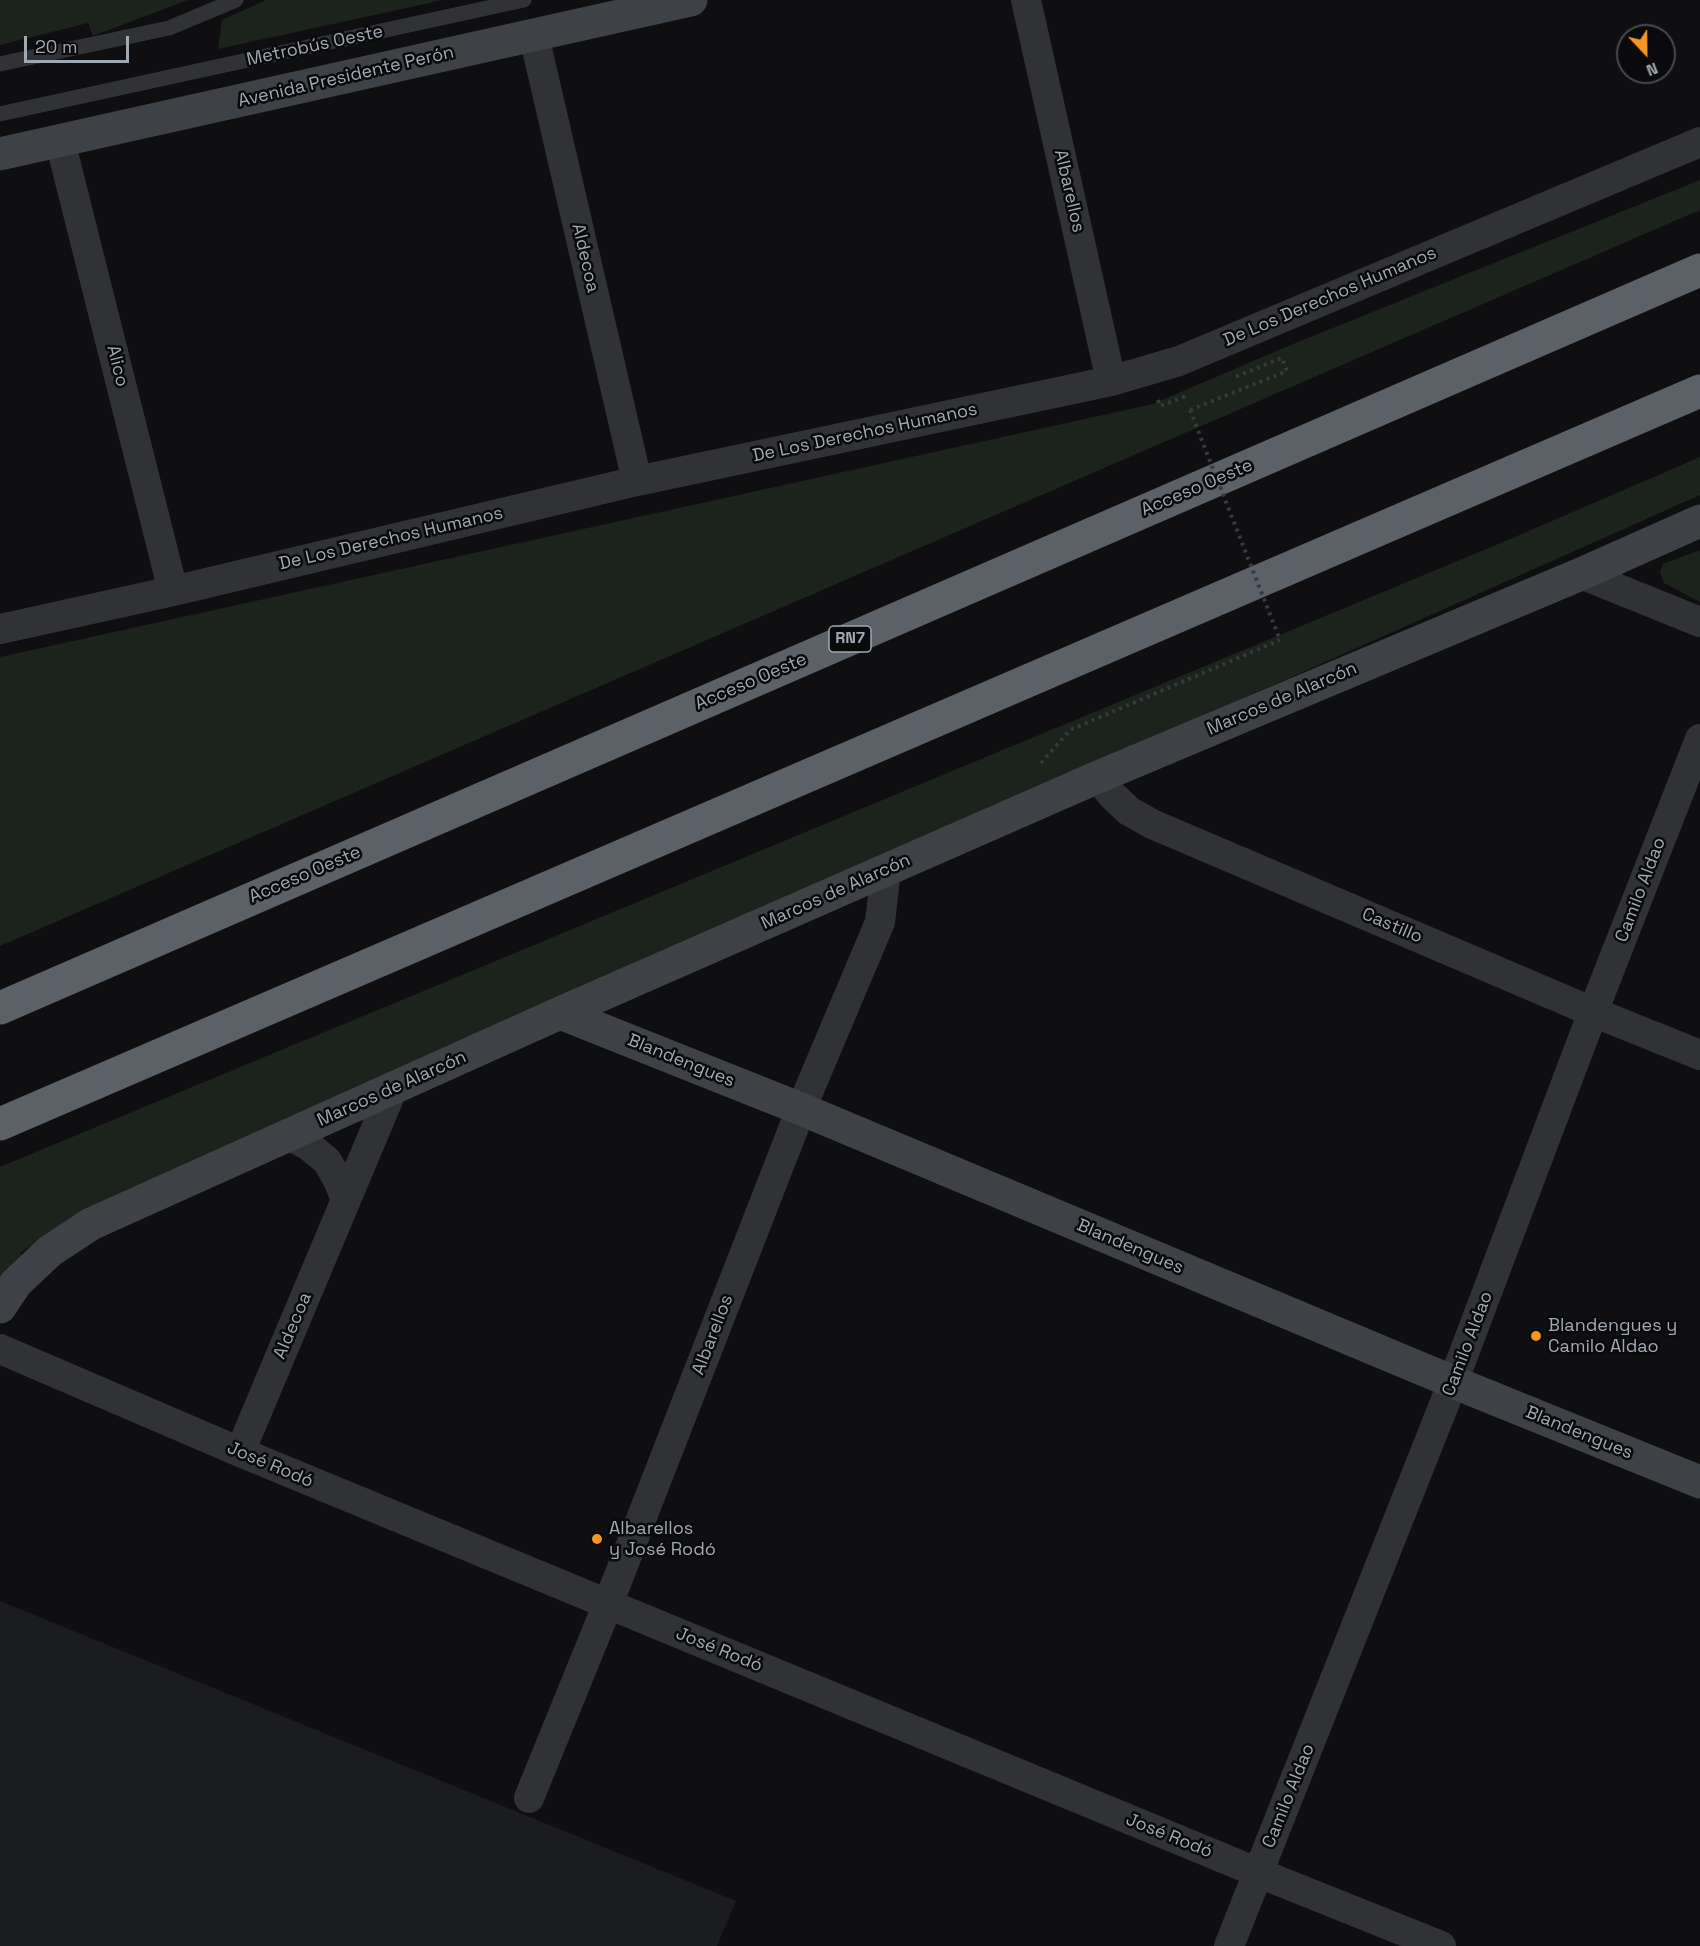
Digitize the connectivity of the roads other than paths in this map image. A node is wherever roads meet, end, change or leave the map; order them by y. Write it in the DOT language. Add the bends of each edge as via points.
graph roads {
  1 [pos="236,0"];
  2 [pos="524,0"];
  3 [pos="691,0"];
  4 [pos="1026,0"];
  5 [pos="534,36"];
  6 [pos="0,64"];
  7 [pos="0,114"];
  8 [pos="60,141"];
  9 [pos="1700,142"];
  10 [pos="0,154"];
  11 [pos="1700,270"];
  12 [pos="1111,381"];
  13 [pos="1700,391"];
  14 [pos="637,482"];
  15 [pos="1700,521"];
  16 [pos="1581,574"];
  17 [pos="173,591"];
  18 [pos="1700,622"];
  19 [pos="0,629"];
  20 [pos="1700,739"];
  21 [pos="1098,777"];
  22 [pos="886,870"];
  23 [pos="0,1008"];
  24 [pos="1593,1012"];
  25 [pos="560,1013"];
  26 [pos="1700,1054"];
  27 [pos="393,1088"];
  28 [pos="801,1109"];
  29 [pos="0,1124"];
  30 [pos="288,1136"];
  31 [pos="346,1200"];
  32 [pos="0,1306"];
  33 [pos="0,1349"];
  34 [pos="1453,1382"];
  35 [pos="240,1452"];
  36 [pos="1700,1482"];
  37 [pos="608,1604"];
  38 [pos="530,1798"];
  39 [pos="1259,1873"];
  40 [pos="1229,1946"];
  41 [pos="1441,1946"];
  1 -- 6 [label="lane" via="169,28"];
  2 -- 7 [label="lane, Metrobús Oeste"];
  3 -- 5 [label="street, Avenida Presidente Perón"];
  4 -- 12 [label="street, Albarellos"];
  5 -- 8 [label="street, Avenida Presidente Perón"];
  5 -- 14 [label="street, Aldecoa"];
  8 -- 10 [label="street, Avenida Presidente Perón"];
  8 -- 17 [label="street, Alico"];
  9 -- 12 [label="street, De Los Derechos Humanos" via="1179,361"];
  11 -- 23 [label="highway, Acceso Oeste / RN7"];
  12 -- 14 [label="street, De Los Derechos Humanos"];
  13 -- 29 [label="highway"];
  14 -- 17 [label="street, De Los Derechos Humanos"];
  15 -- 16 [label="street, Marcos de Alarcón"];
  16 -- 18 [label="street"];
  16 -- 21 [label="street, Marcos de Alarcón"];
  17 -- 19 [label="street, De Los Derechos Humanos"];
  20 -- 24 [label="street, Camilo Aldao"];
  21 -- 22 [label="street, Marcos de Alarcón"];
  21 -- 24 [label="street, Castillo" via="1129,811 1152,824"];
  22 -- 25 [label="street, Marcos de Alarcón"];
  22 -- 28 [label="street, Albarellos" via="880,922"];
  24 -- 26 [label="street, Castillo"];
  24 -- 34 [label="street, Camilo Aldao"];
  25 -- 27 [label="street, Marcos de Alarcón"];
  25 -- 28 [label="street, Blandengues"];
  27 -- 30 [label="street, Marcos de Alarcón"];
  27 -- 31 [label="street, Aldecoa"];
  28 -- 34 [label="street, Blandengues"];
  28 -- 37 [label="street, Albarellos"];
  30 -- 31 [label="street" via="327,1161"];
  30 -- 32 [label="street, Marcos de Alarcón" via="91,1224 50,1251 16,1283"];
  31 -- 35 [label="street, Aldecoa"];
  33 -- 35 [label="street, José Rodó"];
  34 -- 36 [label="street, Blandengues"];
  34 -- 39 [label="street, Camilo Aldao"];
  35 -- 37 [label="street, José Rodó"];
  37 -- 38 [label="street, Albarellos"];
  37 -- 39 [label="street, José Rodó"];
  39 -- 40 [label="street, Camilo Aldao"];
  39 -- 41 [label="street, José Rodó"];
}
